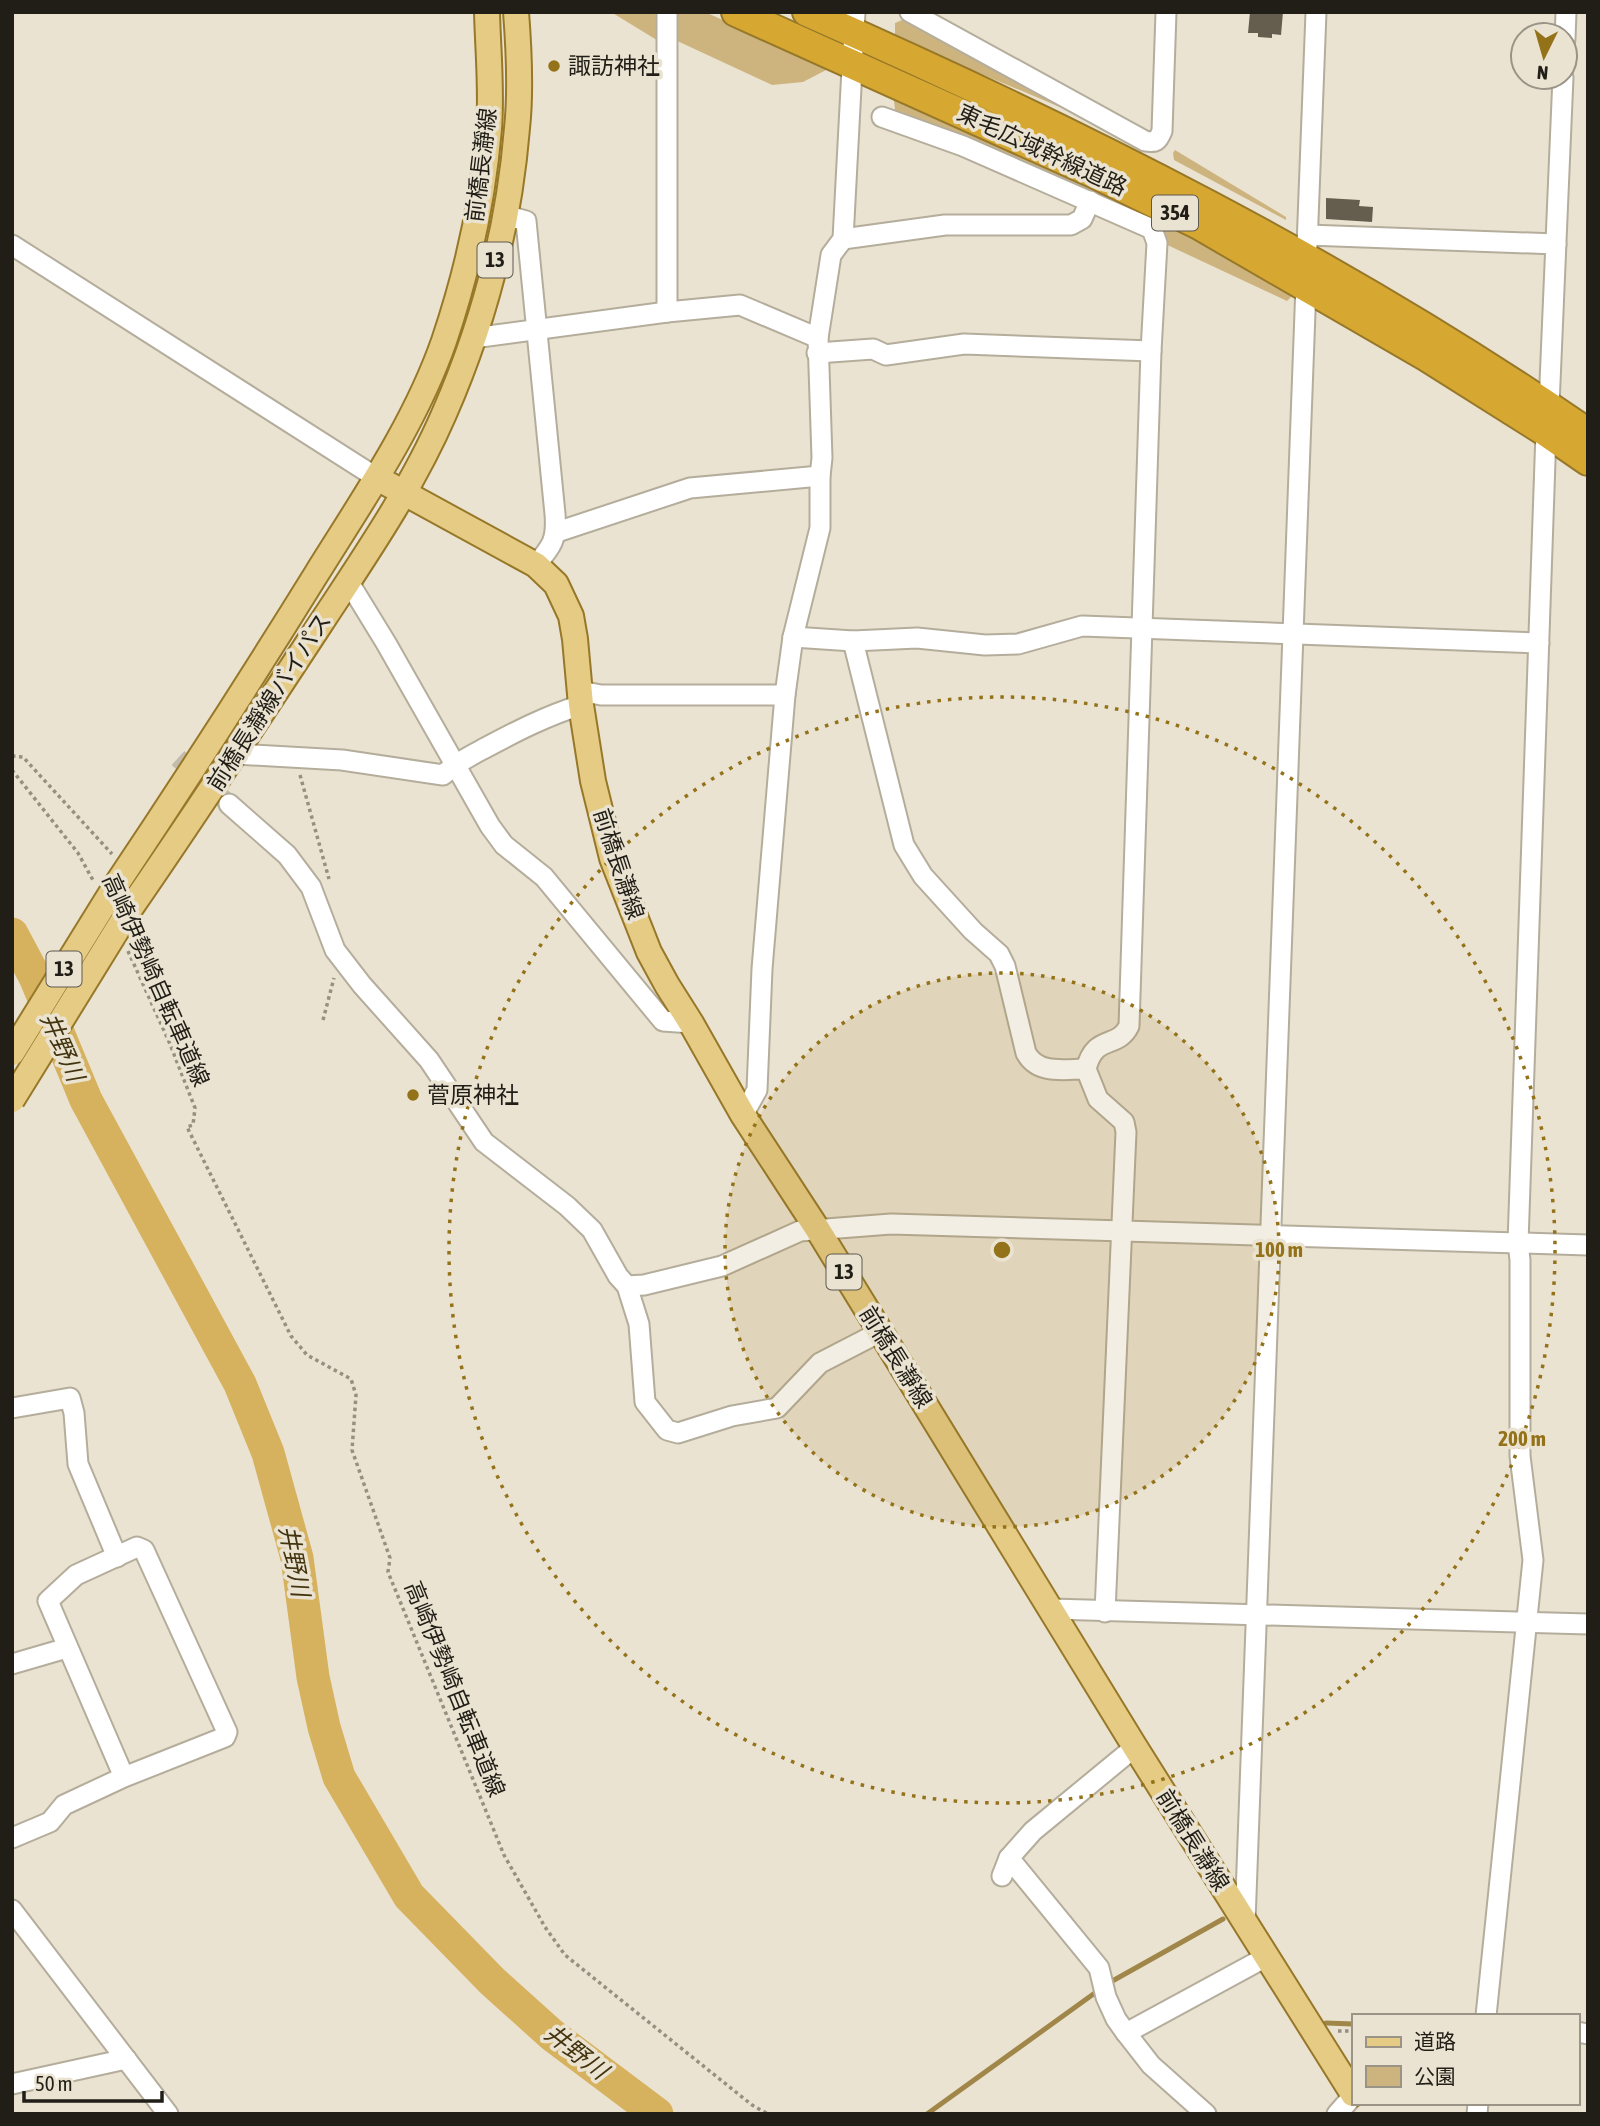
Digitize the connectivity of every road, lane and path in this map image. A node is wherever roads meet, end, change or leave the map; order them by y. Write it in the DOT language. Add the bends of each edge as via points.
graph roads {
  1 [pos="487,12"];
  2 [pos="516,12"];
  3 [pos="667,12"];
  4 [pos="736,12"];
  5 [pos="807,12"];
  6 [pos="910,12"];
  7 [pos="1166,12"];
  8 [pos="1315,12"];
  9 [pos="855,23"];
  10 [pos="852,63"];
  11 [pos="1562,91"];
  12 [pos="883,117"];
  13 [pos="1090,201"];
  14 [pos="505,215"];
  15 [pos="843,239"];
  16 [pos="1556,244"];
  17 [pos="12,245"];
  18 [pos="1307,260"];
  19 [pos="667,312"];
  20 [pos="536,329"];
  21 [pos="474,338"];
  22 [pos="817,345"];
  23 [pos="1151,351"];
  24 [pos="1548,419"];
  25 [pos="1588,433"];
  26 [pos="1588,461"];
  27 [pos="820,476"];
  28 [pos="377,478"];
  29 [pos="404,491"];
  30 [pos="556,532"];
  31 [pos="536,565"];
  32 [pos="348,582"];
  33 [pos="1142,628"];
  34 [pos="1292,633"];
  35 [pos="793,637"];
  36 [pos="853,641"];
  37 [pos="1539,643"];
  38 [pos="785,695"];
  39 [pos="580,698"];
  40 [pos="236,754"];
  41 [pos="12,756"];
  42 [pos="455,764"];
  43 [pos="12,770"];
  44 [pos="229,804"];
  45 [pos="118,860"];
  46 [pos="107,886"];
  47 [pos="123,942"];
  48 [pos="691,1023"];
  49 [pos="12,1053"];
  50 [pos="1086,1069"];
  51 [pos="12,1100"];
  52 [pos="743,1115"];
  53 [pos="818,1230"];
  54 [pos="1123,1231"];
  55 [pos="1272,1236"];
  56 [pos="1518,1243"];
  57 [pos="1588,1245"];
  58 [pos="627,1286"];
  59 [pos="880,1332"];
  60 [pos="12,1408"];
  61 [pos="117,1557"];
  62 [pos="1051,1609"];
  63 [pos="1105,1612"];
  64 [pos="1257,1615"];
  65 [pos="1526,1623"];
  66 [pos="1588,1624"];
  67 [pos="67,1648"];
  68 [pos="12,1664"];
  69 [pos="1135,1747"];
  70 [pos="124,1777"];
  71 [pos="12,1838"];
  72 [pos="12,1910"];
  73 [pos="1245,1922"];
  74 [pos="1266,1957"];
  75 [pos="1486,2014"];
  76 [pos="1126,2033"];
  77 [pos="126,2059"];
  78 [pos="12,2084"];
  79 [pos="1352,2093"];
  80 [pos="1352,2096"];
  81 [pos="168,2114"];
  82 [pos="768,2114"];
  83 [pos="1206,2114"];
  84 [pos="1337,2114"];
  1 -- 28 [label="main road, 前橋長瀞線 / 13" via="489,127 463,276 443,342 415,408"];
  2 -- 14 [label="main road, 前橋長瀞線 / 13" via="518,127"];
  3 -- 19 [label="street"];
  4 -- 10 [label="highway, 東毛広域幹線道路 / 354"];
  5 -- 9 [label="highway, 東毛広域幹線道路 / 354"];
  6 -- 7 [label="street" via="1154,143 1162,131"];
  8 -- 18 [label="street"];
  9 -- 10 [label="street"];
  9 -- 18 [label="highway, 東毛広域幹線道路 / 354"];
  10 -- 15 [label="street"];
  10 -- 18 [label="highway, 東毛広域幹線道路 / 354" via="1199,225"];
  11 -- 16 [label="street"];
  12 -- 13 [label="street"];
  13 -- 15 [label="street" via="1082,219 1071,225 945,225"];
  13 -- 23 [label="street" via="1152,229 1157,243"];
  14 -- 20 [label="street" via="526,221"];
  14 -- 21 [label="main road, 前橋長瀞線 / 13"];
  15 -- 22 [label="street" via="831,255"];
  16 -- 18 [label="street"];
  16 -- 24 [label="street"];
  17 -- 28 [label="street"];
  18 -- 24 [label="highway, 東毛広域幹線道路 / 354" via="1428,330"];
  18 -- 34 [label="street"];
  19 -- 20 [label="street"];
  19 -- 22 [label="street" via="740,305"];
  20 -- 21 [label="street"];
  20 -- 30 [label="street"];
  21 -- 29 [label="main road, 前橋長瀞線 / 13" via="443,415"];
  22 -- 23 [label="street" via="873,349 886,355 964,344"];
  22 -- 27 [label="street"];
  23 -- 33 [label="street"];
  24 -- 25 [label="highway, 東毛広域幹線道路 / 354"];
  24 -- 26 [label="highway, 東毛広域幹線道路 / 354"];
  24 -- 37 [label="street"];
  27 -- 30 [label="street" via="690,488"];
  27 -- 35 [label="street" via="820,528"];
  28 -- 29 [label="main road, 前橋長瀞線 / 13"];
  28 -- 46 [label="main road, 前橋長瀞線バイパス / 13" via="209,746"];
  29 -- 31 [label="main road, 前橋長瀞線 / 13"];
  29 -- 32 [label="main road, 前橋長瀞線バイパス / 13"];
  30 -- 31 [label="street" via="553,546"];
  31 -- 39 [label="main road, 前橋長瀞線 / 13" via="556,584 571,616"];
  32 -- 40 [label="main road, 前橋長瀞線バイパス / 13"];
  32 -- 42 [label="street"];
  33 -- 34 [label="street"];
  33 -- 36 [label="street" via="1082,626 1018,644 917,638"];
  33 -- 50 [label="street" via="1129,1027 1119,1038 1099,1045"];
  34 -- 37 [label="street"];
  34 -- 55 [label="street"];
  35 -- 36 [label="street"];
  35 -- 38 [label="street"];
  36 -- 50 [label="street" via="898,826 912,860 973,932 999,954 1031,1063 1049,1069"];
  37 -- 56 [label="street"];
  38 -- 39 [label="street"];
  38 -- 52 [label="street" via="762,969 757,1090"];
  39 -- 42 [label="street"];
  39 -- 48 [label="main road, 前橋長瀞線 / 13" via="593,781 612,858 649,952"];
  40 -- 42 [label="street" via="342,760 443,775"];
  40 -- 51 [label="main road, 前橋長瀞線バイパス / 13, bridge" via="130,909"];
  41 -- 45 [label="path" via="23,757"];
  42 -- 48 [label="street" via="504,845 544,877 663,1021"];
  43 -- 46 [label="path, 高崎伊勢崎自転車道線"];
  44 -- 58 [label="street" via="286,855 311,887 335,950 429,1060 484,1142 592,1230"];
  46 -- 49 [label="main road, 13, bridge"];
  47 -- 82 [label="path, 高崎伊勢崎自転車道線" via="195,1108 193,1125 187,1128 291,1336 307,1355 351,1379 356,1395 352,1450 390,1558 388,1572 504,1855 565,1955"];
  48 -- 52 [label="main road, 前橋長瀞線 / 13"];
  50 -- 54 [label="street" via="1098,1099 1124,1122"];
  52 -- 53 [label="main road, 前橋長瀞線 / 13"];
  53 -- 54 [label="street" via="891,1224"];
  53 -- 58 [label="street" via="800,1231 722,1266 644,1286"];
  53 -- 59 [label="main road, 前橋長瀞線 / 13"];
  54 -- 55 [label="street"];
  54 -- 63 [label="street"];
  55 -- 56 [label="street"];
  55 -- 64 [label="street"];
  56 -- 57 [label="street"];
  56 -- 65 [label="street" via="1520,1457 1533,1560"];
  58 -- 59 [label="street" via="639,1324 645,1402 667,1430 678,1433 777,1408 820,1363"];
  59 -- 62 [label="main road, 前橋長瀞線 / 13"];
  60 -- 61 [label="street" via="70,1398 78,1464"];
  61 -- 67 [label="street" via="76,1575 48,1601"];
  61 -- 70 [label="street" via="137,1547 144,1550 227,1732 225,1737"];
  62 -- 63 [label="street"];
  62 -- 69 [label="main road, 前橋長瀞線 / 13"];
  63 -- 64 [label="street"];
  64 -- 65 [label="street"];
  64 -- 73 [label="street"];
  65 -- 66 [label="street"];
  65 -- 75 [label="street"];
  67 -- 68 [label="street"];
  67 -- 70 [label="street"];
  69 -- 73 [label="main road, 前橋長瀞線 / 13"];
  69 -- 76 [label="street" via="1050,1815 1019,1845 1005,1867 1099,1968 1115,2019"];
  70 -- 71 [label="street" via="64,1805 50,1822"];
  72 -- 77 [label="street"];
  73 -- 74 [label="main road, 前橋長瀞線 / 13"];
  74 -- 76 [label="street"];
  74 -- 79 [label="main road, 前橋長瀞線 / 13"];
  76 -- 83 [label="street" via="1151,2065"];
  77 -- 78 [label="street"];
  77 -- 81 [label="street"];
  80 -- 84 [label="street"];
}
